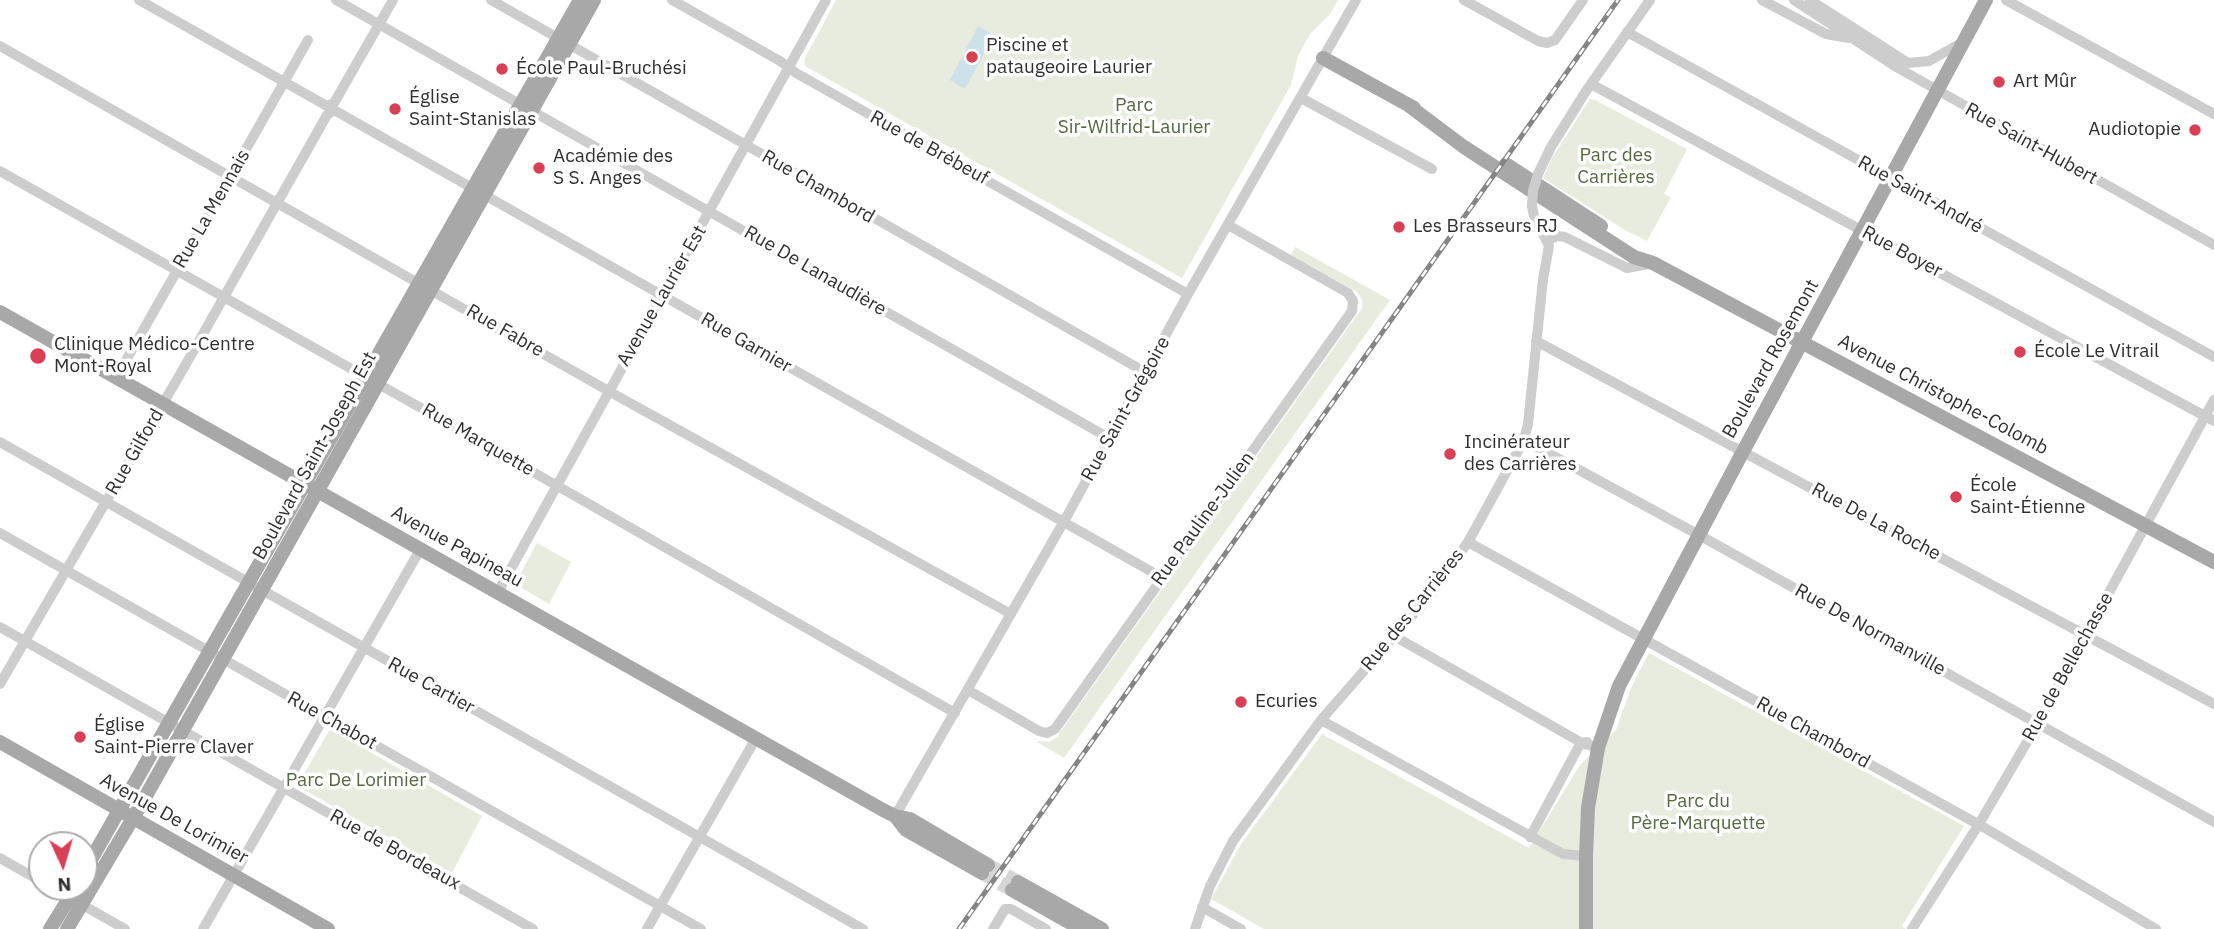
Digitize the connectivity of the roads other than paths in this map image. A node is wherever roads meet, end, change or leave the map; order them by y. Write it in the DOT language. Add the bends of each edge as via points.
graph roads {
  1 [pos="139,0"];
  2 [pos="336,0"];
  3 [pos="393,0"];
  4 [pos="491,0"];
  5 [pos="580,0"];
  6 [pos="594,0"];
  7 [pos="671,0"];
  8 [pos="826,0"];
  9 [pos="1356,0"];
  10 [pos="1464,0"];
  11 [pos="1583,0"];
  12 [pos="1650,0"];
  13 [pos="1762,0"];
  14 [pos="1794,0"];
  15 [pos="1810,0"];
  16 [pos="1986,0"];
  17 [pos="2006,0"];
  18 [pos="379,24"];
  19 [pos="1627,32"];
  20 [pos="1850,38"];
  21 [pos="308,40"];
  22 [pos="564,42"];
  23 [pos="1964,42"];
  24 [pos="0,46"];
  25 [pos="1323,58"];
  26 [pos="790,69"];
  27 [pos="284,82"];
  28 [pos="1591,84"];
  29 [pos="1938,92"];
  30 [pos="1301,98"];
  31 [pos="330,108"];
  32 [pos="526,108"];
  33 [pos="2214,114"];
  34 [pos="746,146"];
  35 [pos="1432,169"];
  36 [pos="0,171"];
  37 [pos="230,176"];
  38 [pos="1891,179"];
  39 [pos="478,192"];
  40 [pos="277,202"];
  41 [pos="710,211"];
  42 [pos="1228,225"];
  43 [pos="1863,231"];
  44 [pos="1547,241"];
  45 [pos="2214,245"];
  46 [pos="1653,263"];
  47 [pos="177,270"];
  48 [pos="425,286"];
  49 [pos="1188,294"];
  50 [pos="662,295"];
  51 [pos="224,297"];
  52 [pos="0,313"];
  53 [pos="1536,341"];
  54 [pos="1802,342"];
  55 [pos="2214,357"];
  56 [pos="1145,372"];
  57 [pos="116,378"];
  58 [pos="372,380"];
  59 [pos="609,390"];
  60 [pos="2214,400"];
  61 [pos="162,404"];
  62 [pos="2210,418"];
  63 [pos="1109,438"];
  64 [pos="1524,440"];
  65 [pos="0,442"];
  66 [pos="1743,451"];
  67 [pos="557,485"];
  68 [pos="312,488"];
  69 [pos="106,502"];
  70 [pos="1063,523"];
  71 [pos="2145,526"];
  72 [pos="0,533"];
  73 [pos="1699,535"];
  74 [pos="1468,542"];
  75 [pos="421,548"];
  76 [pos="2214,562"];
  77 [pos="66,571"];
  78 [pos="1161,577"];
  79 [pos="255,587"];
  80 [pos="498,592"];
  81 [pos="1011,614"];
  82 [pos="0,626"];
  83 [pos="2086,635"];
  84 [pos="1394,636"];
  85 [pos="1644,639"];
  86 [pos="25,641"];
  87 [pos="364,648"];
  88 [pos="216,656"];
  89 [pos="0,684"];
  90 [pos="968,690"];
  91 [pos="2214,704"];
  92 [pos="955,713"];
  93 [pos="325,716"];
  94 [pos="1321,720"];
  95 [pos="2038,723"];
  96 [pos="176,727"];
  97 [pos="756,738"];
  98 [pos="0,742"];
  99 [pos="1582,743"];
  100 [pos="1599,744"];
  101 [pos="283,789"];
  102 [pos="126,815"];
  103 [pos="895,816"];
  104 [pos="2214,822"];
  105 [pos="1979,824"];
  106 [pos="700,837"];
  107 [pos="1530,837"];
  108 [pos="98,854"];
  109 [pos="1586,856"];
  110 [pos="0,858"];
  111 [pos="98,859"];
  112 [pos="985,869"];
  113 [pos="28,874"];
  114 [pos="234,875"];
  115 [pos="71,901"];
  116 [pos="74,901"];
  117 [pos="83,901"];
  118 [pos="660,907"];
  119 [pos="1202,907"];
  120 [pos="1918,926"];
  121 [pos="50,929"];
  122 [pos="67,929"];
  123 [pos="125,929"];
  124 [pos="203,929"];
  125 [pos="328,929"];
  126 [pos="534,929"];
  127 [pos="647,929"];
  128 [pos="702,929"];
  129 [pos="863,929"];
  130 [pos="993,929"];
  131 [pos="1046,929"];
  132 [pos="1081,929"];
  133 [pos="1102,929"];
  134 [pos="1195,929"];
  135 [pos="1241,929"];
  136 [pos="1586,929"];
  137 [pos="2156,929"];
  1 -- 27 [label="street, Rue Garnier"];
  2 -- 18 [label="street"];
  3 -- 18 [label="street, Rue Gilford"];
  4 -- 22 [label="street, Rue Chambord"];
  5 -- 22 [label="main road, Boulevard Saint-Joseph Est"];
  6 -- 22 [label="main road, Boulevard Saint-Joseph Est"];
  7 -- 26 [label="street, Rue de Brébeuf"];
  8 -- 26 [label="street, Avenue Laurier Est"];
  9 -- 25 [label="street, Rue Saint-Grégoire"];
  10 -- 11 [label="street" via="1549,43"];
  12 -- 19 [label="street, Rue des Carrières"];
  13 -- 20 [label="street, Rue Saint-Hubert" via="1826,34"];
  14 -- 20 [label="street, Rue Saint-Hubert"];
  15 -- 23 [label="street" via="1908,63 1929,61"];
  16 -- 23 [label="main road, Boulevard Rosemont"];
  17 -- 33 [label="street"];
  18 -- 31 [label="street, Rue Gilford"];
  18 -- 32 [label="street, Rue De Lanaudière"];
  19 -- 28 [label="street, Rue des Carrières"];
  19 -- 38 [label="street, Rue Saint-André"];
  20 -- 29 [label="street, Rue Saint-Hubert"];
  21 -- 27 [label="street, Rue La Mennais"];
  22 -- 32 [label="main road, Boulevard Saint-Joseph Est"];
  22 -- 34 [label="street, Rue Chambord"];
  23 -- 29 [label="main road, Boulevard Rosemont"];
  24 -- 37 [label="street, Rue Fabre"];
  25 -- 30 [label="street, Rue Saint-Grégoire"];
  25 -- 46 [label="main road, Avenue Christophe-Colomb" via="1408,105 1541,199 1634,257"];
  26 -- 34 [label="street, Avenue Laurier Est"];
  26 -- 49 [label="street, Rue de Brébeuf"];
  27 -- 31 [label="street, Rue Garnier"];
  27 -- 37 [label="street, Rue La Mennais"];
  28 -- 43 [label="street, Rue Boyer"];
  28 -- 44 [label="street, Rue des Carrières, bridge" via="1551,146 1533,191 1534,216"];
  29 -- 38 [label="main road, Boulevard Rosemont"];
  29 -- 45 [label="street, Rue Saint-Hubert"];
  30 -- 35 [label="street"];
  30 -- 42 [label="street, Rue Saint-Grégoire"];
  31 -- 39 [label="street, Rue Garnier"];
  31 -- 40 [label="street, Rue Gilford"];
  32 -- 39 [label="main road, Boulevard Saint-Joseph Est"];
  32 -- 41 [label="street, Rue De Lanaudière"];
  34 -- 41 [label="street, Avenue Laurier Est"];
  34 -- 56 [label="street, Rue Chambord"];
  36 -- 47 [label="street, Rue Marquette"];
  37 -- 40 [label="street, Rue Fabre"];
  37 -- 47 [label="street, Rue La Mennais"];
  38 -- 43 [label="main road, Boulevard Rosemont"];
  38 -- 55 [label="street, Rue Saint-André"];
  39 -- 48 [label="main road, Boulevard Saint-Joseph Est"];
  39 -- 50 [label="street, Rue Garnier"];
  40 -- 48 [label="street, Rue Fabre"];
  40 -- 51 [label="street, Rue Gilford"];
  41 -- 50 [label="street, Avenue Laurier Est"];
  41 -- 63 [label="street, Rue De Lanaudière"];
  42 -- 49 [label="street, Rue Saint-Grégoire"];
  42 -- 78 [label="street, Rue Pauline-Julien" via="1348,293 1352,311"];
  43 -- 54 [label="main road, Boulevard Rosemont"];
  43 -- 62 [label="street, Rue Boyer"];
  44 -- 46 [label="street" via="1565,237 1626,268"];
  44 -- 53 [label="street, Rue des Carrières" via="1549,256"];
  46 -- 54 [label="main road, Avenue Christophe-Colomb"];
  47 -- 51 [label="street, Rue Marquette"];
  47 -- 57 [label="street, Rue La Mennais"];
  48 -- 58 [label="main road, Boulevard Saint-Joseph Est"];
  48 -- 59 [label="street, Rue Fabre"];
  49 -- 56 [label="street, Rue Saint-Grégoire"];
  50 -- 59 [label="street, Avenue Laurier Est"];
  50 -- 70 [label="street, Rue Garnier"];
  51 -- 58 [label="street, Rue Marquette"];
  51 -- 61 [label="street, Rue Gilford"];
  52 -- 57 [label="main road, Avenue Papineau"];
  53 -- 64 [label="street, Rue des Carrières"];
  53 -- 66 [label="street, Rue De La Roche"];
  54 -- 66 [label="main road, Boulevard Rosemont"];
  54 -- 71 [label="main road, Avenue Christophe-Colomb"];
  56 -- 63 [label="street, Rue Saint-Grégoire"];
  57 -- 61 [label="main road, Avenue Papineau"];
  58 -- 67 [label="street, Rue Marquette"];
  58 -- 68 [label="main road, Boulevard Saint-Joseph Est"];
  59 -- 67 [label="street, Avenue Laurier Est"];
  59 -- 81 [label="street, Rue Fabre"];
  60 -- 62 [label="street, Rue de Bellechasse"];
  61 -- 68 [label="main road, Avenue Papineau"];
  61 -- 69 [label="street, Rue Gilford"];
  62 -- 71 [label="street, Rue de Bellechasse"];
  63 -- 70 [label="street, Rue Saint-Grégoire"];
  64 -- 73 [label="street, Rue De Normanville"];
  64 -- 74 [label="street, Rue des Carrières"];
  65 -- 69 [label="street, Rue Cartier"];
  66 -- 73 [label="main road, Boulevard Rosemont"];
  66 -- 83 [label="street, Rue De La Roche"];
  67 -- 80 [label="street, Avenue Laurier Est"];
  67 -- 92 [label="street, Rue Marquette"];
  68 -- 75 [label="main road, Avenue Papineau"];
  68 -- 79 [label="main road, Boulevard Saint-Joseph Est"];
  69 -- 77 [label="street, Rue Gilford"];
  69 -- 79 [label="street, Rue Cartier"];
  70 -- 78 [label="street, Rue Garnier"];
  70 -- 81 [label="street, Rue Saint-Grégoire"];
  71 -- 76 [label="main road, Avenue Christophe-Colomb"];
  71 -- 83 [label="street, Rue de Bellechasse"];
  72 -- 77 [label="street, Rue Chabot"];
  73 -- 85 [label="main road, Boulevard Rosemont"];
  73 -- 95 [label="street, Rue De Normanville"];
  74 -- 84 [label="street, Rue des Carrières"];
  74 -- 85 [label="street, Rue Chambord"];
  75 -- 80 [label="main road, Avenue Papineau"];
  75 -- 87 [label="street"];
  77 -- 86 [label="street, Rue Gilford"];
  77 -- 88 [label="street, Rue Chabot"];
  78 -- 90 [label="street, Rue Pauline-Julien" via="1055,729 1039,731"];
  79 -- 87 [label="street, Rue Cartier"];
  79 -- 88 [label="main road, Boulevard Saint-Joseph Est"];
  80 -- 97 [label="main road, Avenue Papineau"];
  81 -- 90 [label="street, Rue Saint-Grégoire"];
  82 -- 86 [label="street, Rue de Bordeaux"];
  83 -- 91 [label="street, Rue De La Roche"];
  83 -- 95 [label="street, Rue de Bellechasse"];
  84 -- 94 [label="street, Rue des Carrières"];
  84 -- 99 [label="street"];
  85 -- 100 [label="main road, Boulevard Rosemont" via="1619,686"];
  85 -- 105 [label="street, Rue Chambord"];
  86 -- 89 [label="street, Rue Gilford"];
  86 -- 96 [label="street, Rue de Bordeaux"];
  87 -- 93 [label="street"];
  87 -- 106 [label="street, Rue Cartier"];
  88 -- 93 [label="street, Rue Chabot"];
  88 -- 96 [label="main road, Boulevard Saint-Joseph Est"];
  90 -- 92 [label="street, Rue Saint-Grégoire"];
  92 -- 103 [label="street, Rue Saint-Grégoire"];
  93 -- 101 [label="street"];
  93 -- 118 [label="street, Rue Chabot"];
  94 -- 107 [label="street"];
  94 -- 119 [label="street, Rue des Carrières" via="1233,841"];
  95 -- 104 [label="street, Rue De Normanville"];
  95 -- 105 [label="street, Rue de Bellechasse"];
  96 -- 101 [label="street, Rue de Bordeaux"];
  96 -- 102 [label="main road, Boulevard Saint-Joseph Est"];
  97 -- 103 [label="main road, Avenue Papineau"];
  97 -- 106 [label="street"];
  98 -- 102 [label="main road, Avenue De Lorimier"];
  99 -- 100 [label="street"];
  99 -- 107 [label="street"];
  100 -- 109 [label="main road, Boulevard Rosemont" via="1588,808"];
  101 -- 114 [label="street"];
  101 -- 126 [label="street, Rue de Bordeaux"];
  102 -- 108 [label="main road, Boulevard Saint-Joseph Est"];
  102 -- 111 [label="main road, Boulevard Saint-Joseph Est"];
  102 -- 114 [label="main road, Avenue De Lorimier"];
  103 -- 112 [label="main road, Avenue Papineau" via="906,830"];
  105 -- 120 [label="street, Rue de Bellechasse"];
  105 -- 137 [label="street, Rue Chambord"];
  106 -- 118 [label="street"];
  106 -- 129 [label="street, Rue Cartier"];
  107 -- 109 [label="street" via="1563,855"];
  109 -- 136 [label="main road, Boulevard Rosemont"];
  110 -- 113 [label="street"];
  114 -- 124 [label="street"];
  114 -- 125 [label="main road, Avenue De Lorimier"];
  115 -- 121 [label="main road, Boulevard Saint-Joseph Est"];
  116 -- 122 [label="main road, Boulevard Saint-Joseph Est"];
  117 -- 123 [label="street"];
  118 -- 127 [label="street"];
  118 -- 128 [label="street, Rue Chabot"];
  119 -- 134 [label="street, Rue des Carrières"];
  119 -- 135 [label="street"];
  130 -- 131 [label="street" via="1005,909"];
  132 -- 133 [label="main road" via="1015,886"];
}
